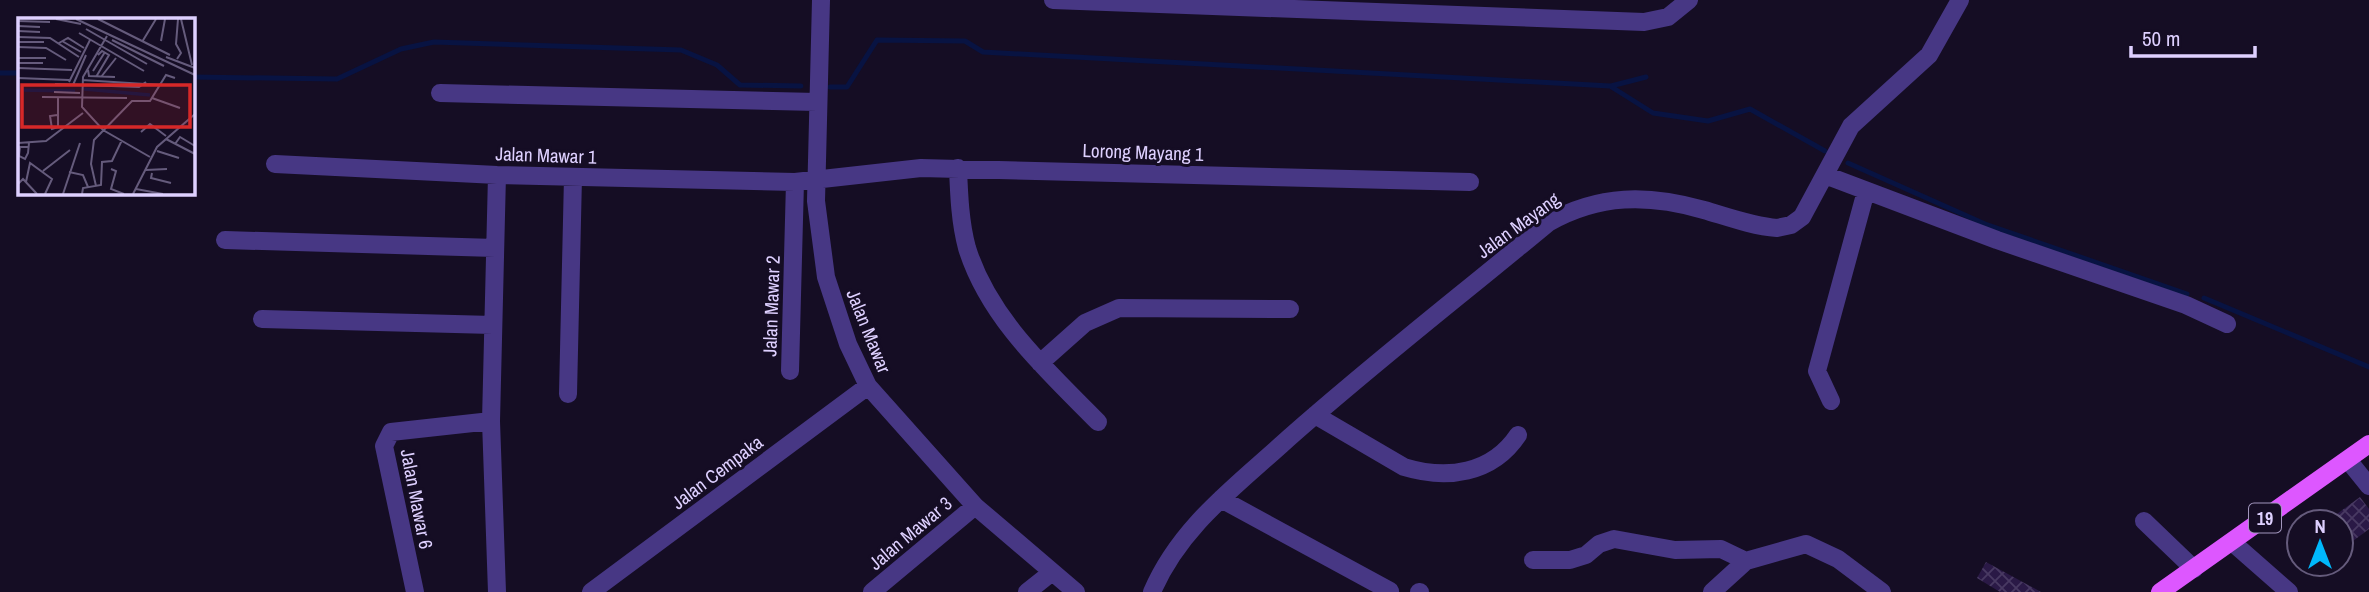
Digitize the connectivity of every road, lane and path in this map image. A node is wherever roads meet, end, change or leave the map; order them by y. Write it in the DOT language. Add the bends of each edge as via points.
graph roads {
  1 [pos="821,0"];
  2 [pos="1054,0"];
  3 [pos="1689,0"];
  4 [pos="1961,0"];
  5 [pos="1134,1"];
  6 [pos="440,93"];
  7 [pos="817,102"];
  8 [pos="275,164"];
  9 [pos="958,168"];
  10 [pos="497,175"];
  11 [pos="1825,175"];
  12 [pos="573,177"];
  13 [pos="815,181"];
  14 [pos="795,182"];
  15 [pos="1470,182"];
  16 [pos="1867,191"];
  17 [pos="225,240"];
  18 [pos="795,242"];
  19 [pos="819,243"];
  20 [pos="495,248"];
  21 [pos="1290,309"];
  22 [pos="262,319"];
  23 [pos="2227,324"];
  24 [pos="493,326"];
  25 [pos="1040,363"];
  26 [pos="790,371"];
  27 [pos="868,386"];
  28 [pos="568,394"];
  29 [pos="1831,401"];
  30 [pos="1315,415"];
  31 [pos="491,421"];
  32 [pos="1098,422"];
  33 [pos="1518,435"];
  34 [pos="2369,444"];
  35 [pos="2348,460"];
  36 [pos="2369,486"];
  37 [pos="1221,499"];
  38 [pos="975,506"];
  39 [pos="2144,521"];
  40 [pos="2231,542"];
  41 [pos="1533,560"];
  42 [pos="1746,561"];
  43 [pos="2194,569"];
  44 [pos="1051,573"];
  45 [pos="1390,591"];
  46 [pos="415,592"];
  47 [pos="497,592"];
  48 [pos="591,592"];
  49 [pos="872,592"];
  50 [pos="1027,592"];
  51 [pos="1076,592"];
  52 [pos="1152,592"];
  53 [pos="1712,592"];
  54 [pos="1882,592"];
  55 [pos="2161,592"];
  56 [pos="2289,592"];
  1 -- 7 [label="street, Jalan Mawar"];
  2 -- 5 [label="street"];
  3 -- 5 [label="street" via="1668,17 1644,22"];
  4 -- 11 [label="street, Jalan Mayang" via="1928,55 1851,126"];
  6 -- 7 [label="street"];
  7 -- 13 [label="street, Jalan Mawar"];
  8 -- 10 [label="street, Jalan Mawar 1"];
  9 -- 13 [label="street, Lorong Mayang 1" via="886,170"];
  9 -- 15 [label="street, Lorong Mayang 1"];
  9 -- 25 [label="street" via="967,247 981,282 1005,321"];
  10 -- 12 [label="street, Jalan Mawar 1"];
  10 -- 20 [label="street"];
  11 -- 16 [label="street"];
  11 -- 30 [label="street, Jalan Mayang" via="1802,218 1777,228 1670,202 1607,200 1575,208 1548,223"];
  12 -- 14 [label="street, Jalan Mawar 1"];
  12 -- 28 [label="street"];
  13 -- 14 [label="street, Jalan Mawar 1"];
  13 -- 19 [label="street, Jalan Mawar"];
  14 -- 18 [label="street, Jalan Mawar 2"];
  16 -- 23 [label="street" via="2186,304"];
  16 -- 29 [label="street" via="1817,371"];
  17 -- 20 [label="street"];
  18 -- 19 [label="street, Jalan Mawar 2"];
  18 -- 26 [label="street, Jalan Mawar 2"];
  19 -- 27 [label="street, Jalan Mawar" via="834,307"];
  20 -- 24 [label="street"];
  21 -- 25 [label="street" via="1119,308 1085,323"];
  22 -- 24 [label="street"];
  24 -- 31 [label="street"];
  25 -- 32 [label="street"];
  27 -- 38 [label="street, Jalan Mawar"];
  27 -- 48 [label="street, Jalan Cempaka"];
  30 -- 33 [label="street" via="1404,467 1419,471 1467,471 1491,464 1507,453"];
  30 -- 37 [label="street, Jalan Mayang"];
  31 -- 46 [label="street, Jalan Mawar 6" via="391,432 386,437 384,446"];
  31 -- 47 [label="street"];
  34 -- 35 [label="main road, 19"];
  35 -- 36 [label="street"];
  35 -- 40 [label="main road, 19"];
  37 -- 45 [label="street"];
  37 -- 52 [label="street, Jalan Mayang" via="1179,541"];
  38 -- 44 [label="street, Jalan Mawar"];
  38 -- 49 [label="street, Jalan Mawar 3"];
  39 -- 43 [label="street"];
  40 -- 43 [label="main road, 19"];
  40 -- 56 [label="street"];
  41 -- 42 [label="street" via="1578,558 1614,539 1675,550 1721,549"];
  42 -- 53 [label="street"];
  42 -- 54 [label="street" via="1806,544 1839,559"];
  43 -- 55 [label="main road, 19"];
  44 -- 50 [label="street"];
  44 -- 51 [label="street, Jalan Mawar"];
}
